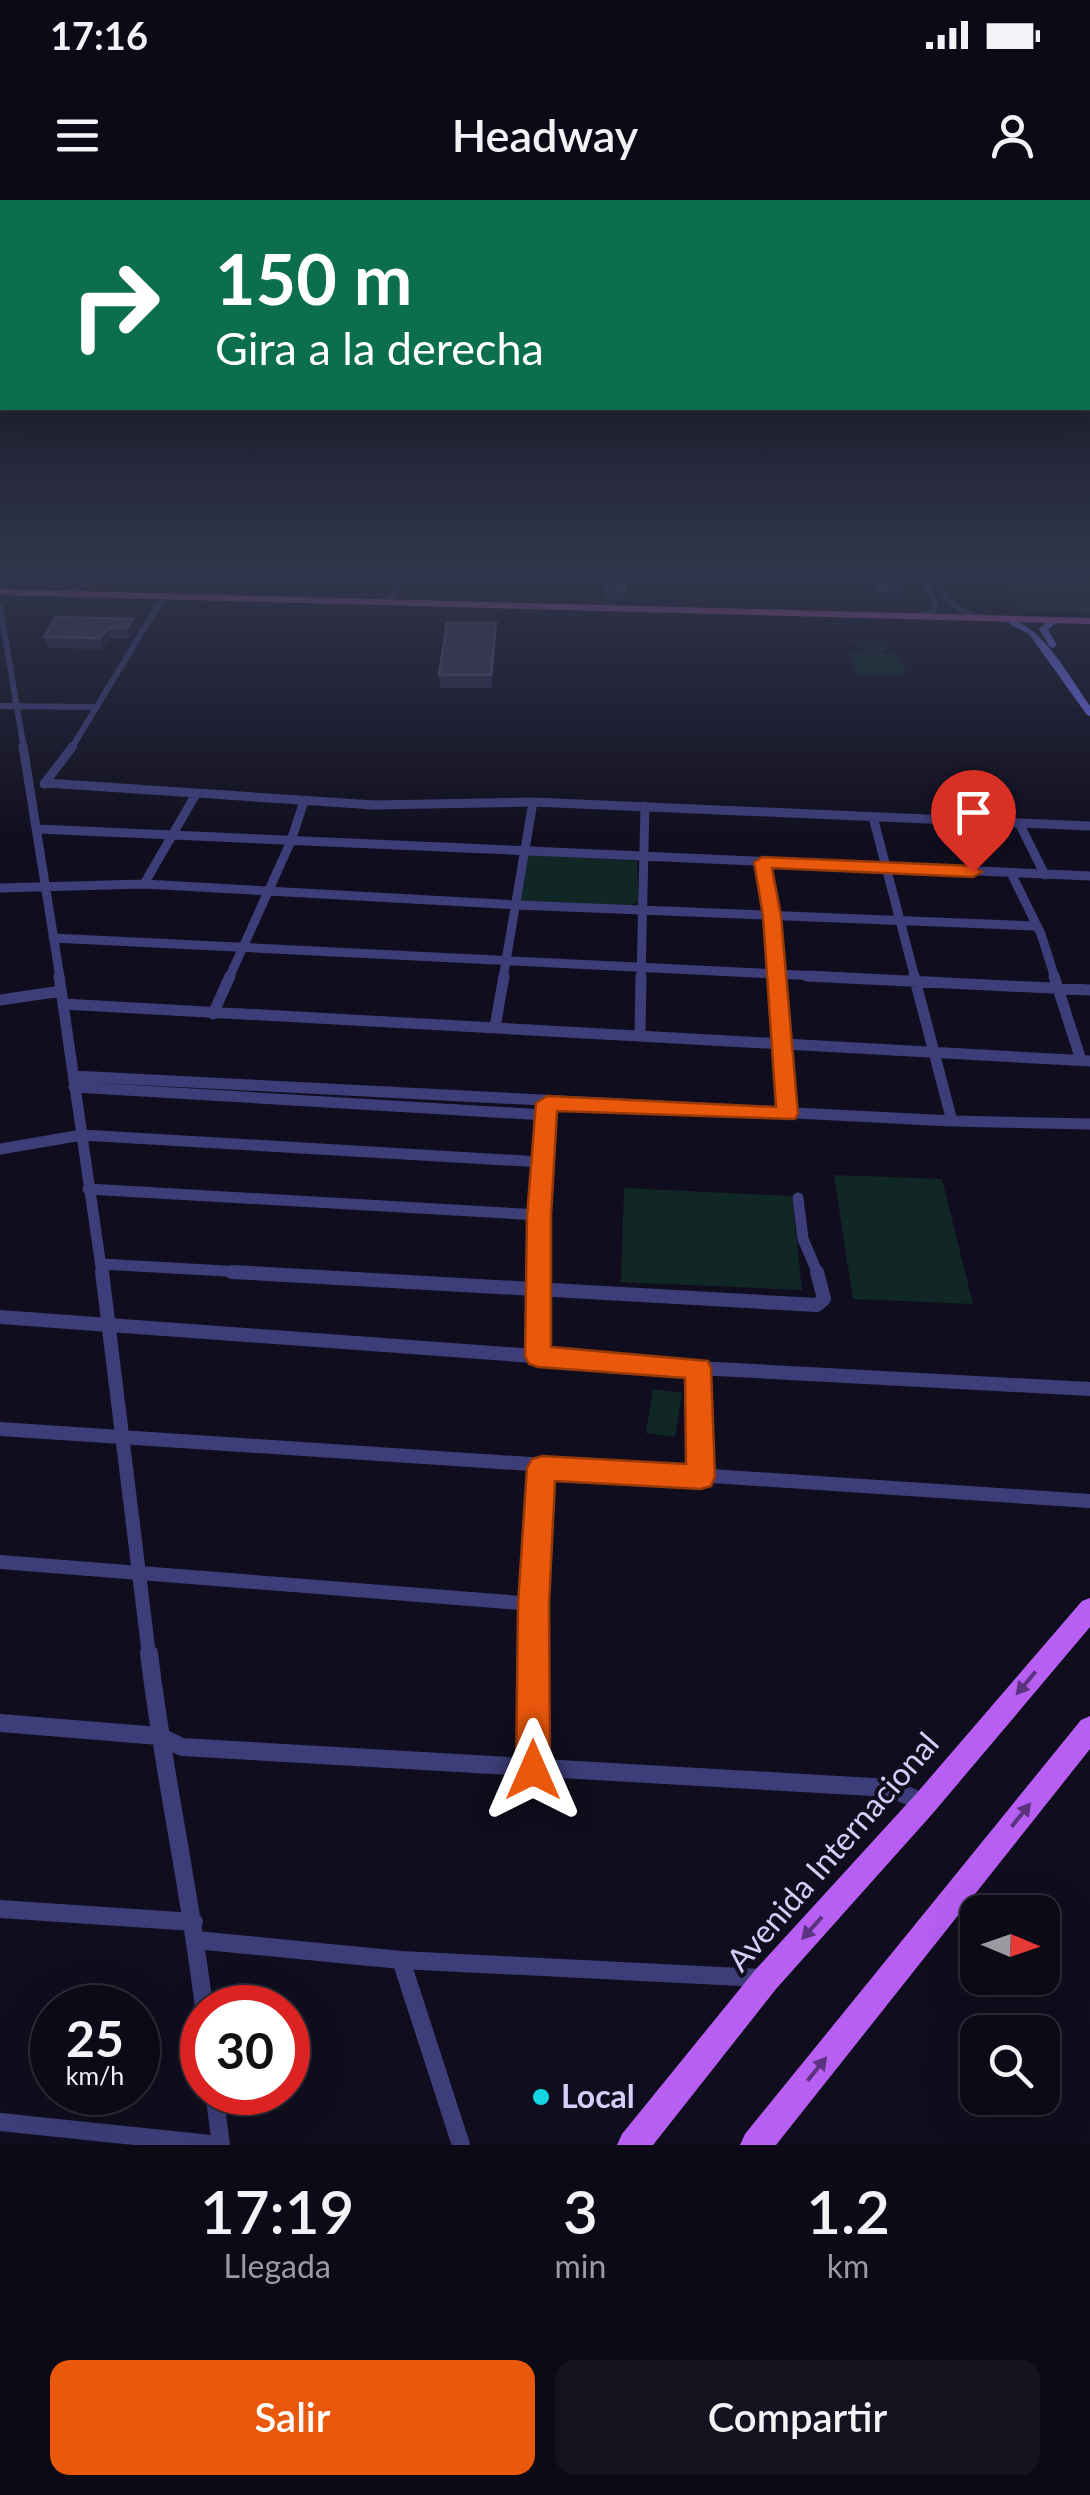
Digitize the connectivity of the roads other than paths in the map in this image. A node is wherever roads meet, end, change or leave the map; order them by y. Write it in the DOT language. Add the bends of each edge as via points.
graph roads {
  1 [pos="3,661"];
  2 [pos="125,661"];
  3 [pos="1061,661"];
  4 [pos="1065,661"];
  5 [pos="1090,696"];
  6 [pos="4,707"];
  7 [pos="97,707"];
  8 [pos="1090,712"];
  9 [pos="39,786"];
  10 [pos="196,794"];
  11 [pos="304,801"];
  12 [pos="533,802"];
  13 [pos="645,806"];
  14 [pos="873,817"];
  15 [pos="1019,823"];
  16 [pos="1090,826"];
  17 [pos="38,829"];
  18 [pos="174,834"];
  19 [pos="291,841"];
  20 [pos="526,852"];
  21 [pos="645,856"];
  22 [pos="762,862"];
  23 [pos="886,868"];
  24 [pos="1012,873"];
  25 [pos="1045,874"];
  26 [pos="1090,876"];
  27 [pos="46,884"];
  28 [pos="144,884"];
  29 [pos="0,888"];
  30 [pos="268,890"];
  31 [pos="517,905"];
  32 [pos="642,910"];
  33 [pos="772,916"];
  34 [pos="899,922"];
  35 [pos="1034,926"];
  36 [pos="53,938"];
  37 [pos="244,946"];
  38 [pos="506,962"];
  39 [pos="642,967"];
  40 [pos="778,976"];
  41 [pos="914,983"];
  42 [pos="1057,988"];
  43 [pos="1090,990"];
  44 [pos="62,997"];
  45 [pos="0,1000"];
  46 [pos="213,1014"];
  47 [pos="495,1026"];
  48 [pos="640,1035"];
  49 [pos="782,1042"];
  50 [pos="937,1051"];
  51 [pos="1085,1060"];
  52 [pos="73,1082"];
  53 [pos="546,1109"];
  54 [pos="787,1114"];
  55 [pos="952,1121"];
  56 [pos="1090,1124"];
  57 [pos="82,1135"];
  58 [pos="0,1149"];
  59 [pos="541,1162"];
  60 [pos="88,1189"];
  61 [pos="798,1198"];
  62 [pos="539,1216"];
  63 [pos="101,1264"];
  64 [pos="540,1290"];
  65 [pos="0,1317"];
  66 [pos="106,1323"];
  67 [pos="538,1356"];
  68 [pos="698,1368"];
  69 [pos="1090,1389"];
  70 [pos="0,1429"];
  71 [pos="123,1437"];
  72 [pos="542,1468"];
  73 [pos="701,1477"];
  74 [pos="1090,1500"];
  75 [pos="0,1562"];
  76 [pos="140,1572"];
  77 [pos="534,1604"];
  78 [pos="1090,1609"];
  79 [pos="0,1723"];
  80 [pos="1090,1729"];
  81 [pos="159,1736"];
  82 [pos="533,1770"];
  83 [pos="925,1802"];
  84 [pos="0,1909"];
  85 [pos="195,1931"];
  86 [pos="401,1960"];
  87 [pos="766,1978"];
  88 [pos="201,1985"];
  89 [pos="217,2115"];
  90 [pos="0,2122"];
  91 [pos="220,2145"];
  92 [pos="461,2145"];
  93 [pos="633,2145"];
  94 [pos="756,2145"];
  1 -- 6 [label="street"];
  2 -- 7 [label="street"];
  3 -- 8 [label="main road"];
  4 -- 5 [label="main road"];
  6 -- 7 [label="street"];
  6 -- 9 [label="street"];
  7 -- 9 [label="street"];
  9 -- 10 [label="street"];
  9 -- 17 [label="street"];
  10 -- 11 [label="street"];
  10 -- 18 [label="street"];
  11 -- 12 [label="street"];
  11 -- 19 [label="street"];
  12 -- 13 [label="street"];
  12 -- 20 [label="street"];
  13 -- 14 [label="street"];
  13 -- 21 [label="street"];
  14 -- 15 [label="street"];
  14 -- 23 [label="street"];
  15 -- 16 [label="street"];
  15 -- 25 [label="street"];
  17 -- 18 [label="street"];
  17 -- 27 [label="street"];
  18 -- 19 [label="street"];
  18 -- 28 [label="street"];
  19 -- 20 [label="street"];
  19 -- 30 [label="street"];
  20 -- 21 [label="street"];
  20 -- 31 [label="street"];
  21 -- 22 [label="street"];
  21 -- 32 [label="street"];
  22 -- 23 [label="street"];
  22 -- 33 [label="street"];
  23 -- 24 [label="street"];
  23 -- 34 [label="street"];
  24 -- 25 [label="street"];
  24 -- 35 [label="street"];
  25 -- 26 [label="street"];
  27 -- 28 [label="street"];
  27 -- 29 [label="street"];
  27 -- 36 [label="street"];
  28 -- 30 [label="street"];
  30 -- 31 [label="street"];
  30 -- 37 [label="street"];
  31 -- 32 [label="street"];
  31 -- 38 [label="street"];
  32 -- 33 [label="street"];
  32 -- 39 [label="street"];
  33 -- 34 [label="street"];
  33 -- 40 [label="street"];
  34 -- 35 [label="street"];
  34 -- 41 [label="street"];
  35 -- 42 [label="street"];
  36 -- 37 [label="street"];
  36 -- 44 [label="street"];
  37 -- 38 [label="street"];
  37 -- 46 [label="street"];
  38 -- 39 [label="street"];
  38 -- 47 [label="street"];
  39 -- 40 [label="street"];
  39 -- 48 [label="street"];
  40 -- 41 [label="street"];
  40 -- 49 [label="street"];
  41 -- 42 [label="street"];
  41 -- 50 [label="street"];
  42 -- 43 [label="street"];
  42 -- 51 [label="street"];
  44 -- 45 [label="street"];
  44 -- 46 [label="street"];
  44 -- 52 [label="street"];
  46 -- 47 [label="street"];
  47 -- 48 [label="street"];
  48 -- 49 [label="street"];
  49 -- 50 [label="street"];
  49 -- 54 [label="street"];
  50 -- 51 [label="street"];
  50 -- 55 [label="street"];
  52 -- 53 [label="street"];
  52 -- 57 [label="street"];
  53 -- 54 [label="street"];
  53 -- 59 [label="street"];
  54 -- 55 [label="street"];
  55 -- 56 [label="street"];
  57 -- 58 [label="street"];
  57 -- 59 [label="street"];
  57 -- 60 [label="street"];
  59 -- 62 [label="street"];
  60 -- 62 [label="street"];
  60 -- 63 [label="street"];
  61 -- 64 [label="street" via="803,1238 823,1286 817,1304"];
  62 -- 64 [label="street"];
  63 -- 64 [label="street"];
  63 -- 66 [label="street"];
  64 -- 67 [label="street"];
  65 -- 66 [label="street"];
  66 -- 67 [label="street"];
  66 -- 71 [label="street"];
  67 -- 68 [label="street"];
  68 -- 69 [label="street"];
  68 -- 73 [label="street"];
  70 -- 71 [label="street"];
  71 -- 72 [label="street"];
  71 -- 76 [label="street"];
  72 -- 73 [label="street"];
  72 -- 77 [label="street"];
  73 -- 74 [label="street"];
  75 -- 76 [label="street"];
  76 -- 77 [label="street"];
  76 -- 81 [label="street"];
  77 -- 82 [label="street"];
  78 -- 83 [label="main road, Avenida Internacional, one-way"];
  79 -- 81 [label="street"];
  94 -- 80 [label="main road, one-way"];
  81 -- 82 [label="street" via="182,1747"];
  81 -- 85 [label="street"];
  82 -- 83 [label="street" via="889,1788"];
  83 -- 87 [label="main road, Avenida Internacional, one-way"];
  84 -- 85 [label="street"];
  85 -- 86 [label="street"];
  85 -- 88 [label="street"];
  86 -- 87 [label="street"];
  86 -- 92 [label="street"];
  87 -- 93 [label="main road, Avenida Internacional"];
  89 -- 91 [label="street"];
  90 -- 91 [label="street"];
}
